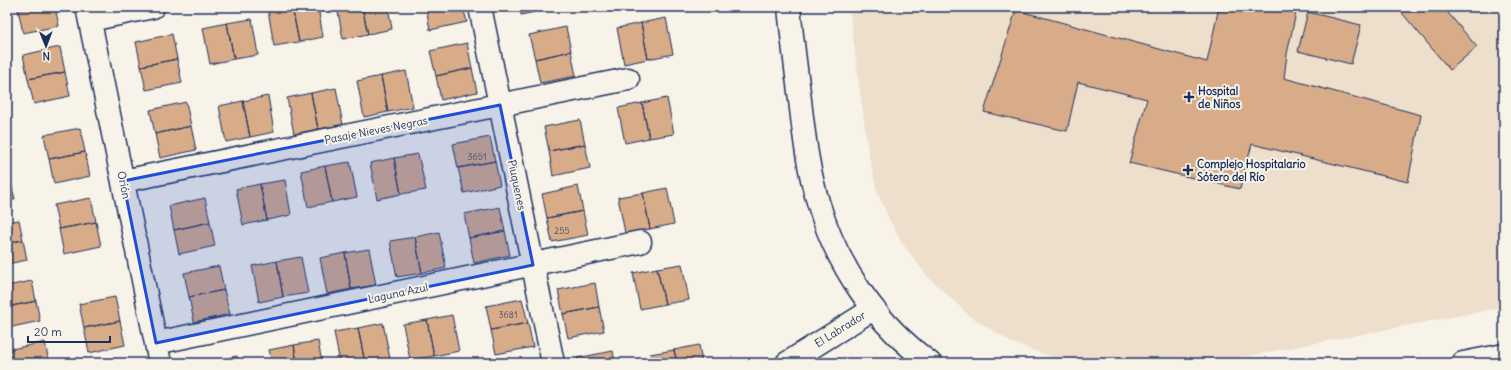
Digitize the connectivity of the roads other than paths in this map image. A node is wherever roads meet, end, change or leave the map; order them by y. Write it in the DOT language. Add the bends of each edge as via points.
graph roads {
  1 [pos="153,7"];
  2 [pos="480,7"];
  3 [pos="789,7"];
  4 [pos="88,13"];
  5 [pos="628,79"];
  6 [pos="500,104"];
  7 [pos="123,180"];
  8 [pos="640,242"];
  9 [pos="533,265"];
  10 [pos="872,308"];
  11 [pos="158,353"];
  12 [pos="1504,355"];
  13 [pos="552,363"];
  14 [pos="787,363"];
  15 [pos="930,363"];
  16 [pos="1463,363"];
  1 -- 4 [label="street"];
  2 -- 6 [label="street, Piuquenes"];
  3 -- 10 [label="street" via="804,135 819,205 843,262"];
  4 -- 7 [label="street, Orión"];
  5 -- 6 [label="street, Pasaje Nieves Negras"];
  6 -- 7 [label="street, Pasaje Nieves Negras"];
  6 -- 9 [label="street, Piuquenes"];
  7 -- 11 [label="street, Orión"];
  8 -- 9 [label="street, Laguna Azul"];
  9 -- 11 [label="street, Laguna Azul"];
  9 -- 13 [label="street, Piuquenes"];
  10 -- 14 [label="street, El Labrador"];
  10 -- 15 [label="street" via="894,333"];
  12 -- 16 [label="street"];
}
